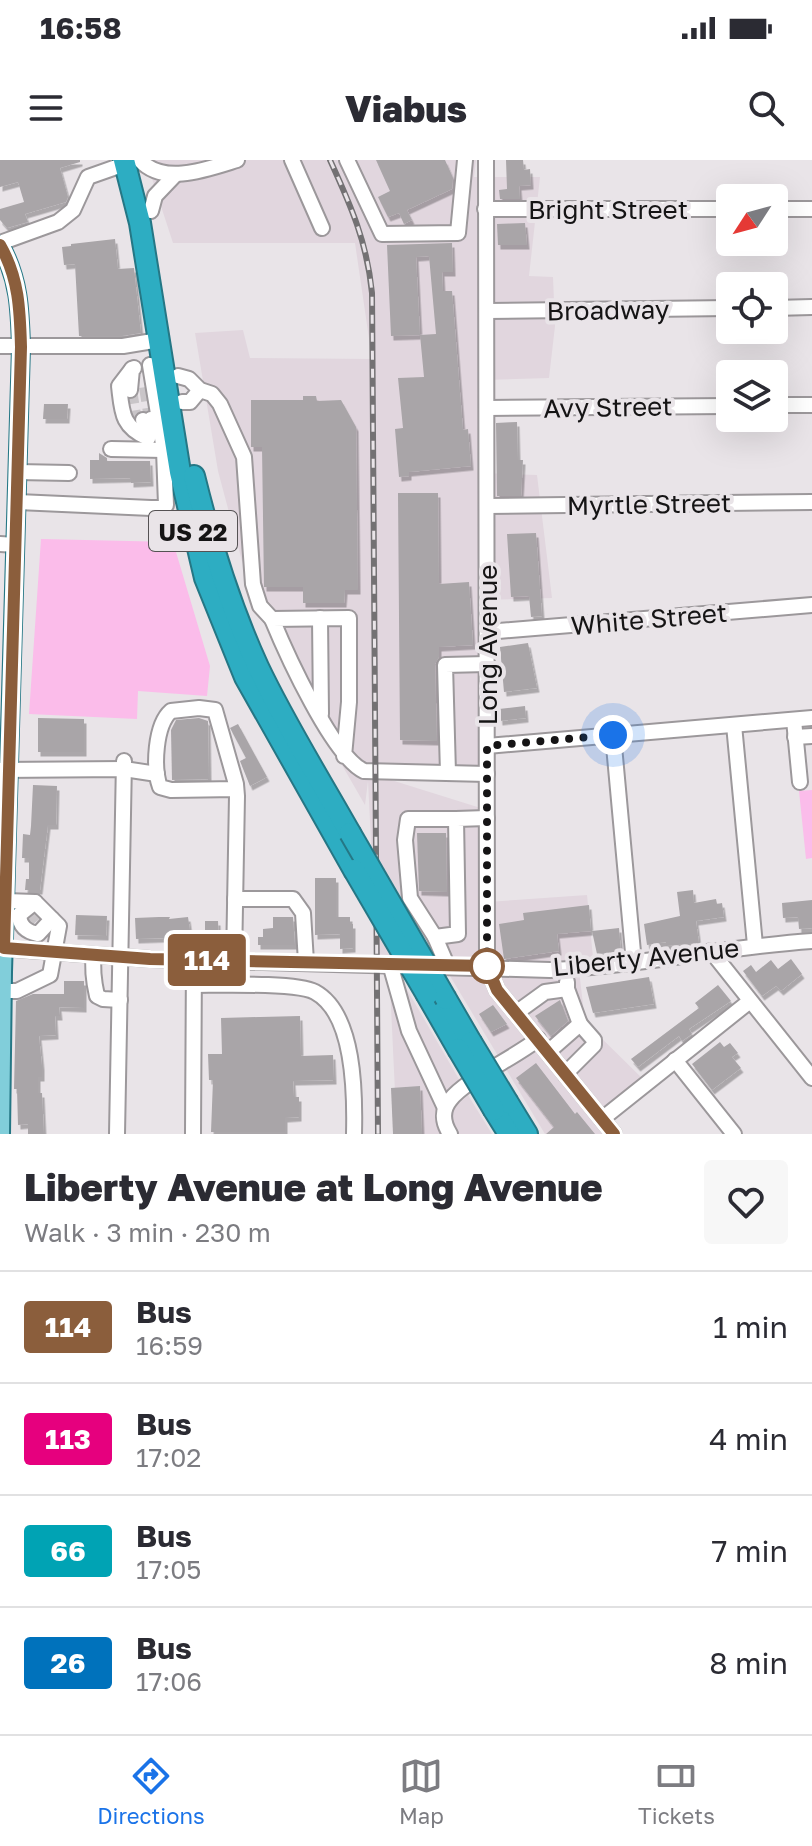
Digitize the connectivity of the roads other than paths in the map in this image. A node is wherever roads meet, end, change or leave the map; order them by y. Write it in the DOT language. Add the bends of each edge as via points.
graph roads {
  1 [pos="169,160"];
  2 [pos="237,160"];
  3 [pos="292,160"];
  4 [pos="347,160"];
  5 [pos="465,160"];
  6 [pos="486,160"];
  7 [pos="132,161"];
  8 [pos="176,174"];
  9 [pos="485,209"];
  10 [pos="716,209"];
  11 [pos="788,209"];
  12 [pos="812,209"];
  13 [pos="151,211"];
  14 [pos="322,228"];
  15 [pos="0,244"];
  16 [pos="812,307"];
  17 [pos="716,308"];
  18 [pos="788,308"];
  19 [pos="487,311"];
  20 [pos="159,340"];
  21 [pos="0,346"];
  22 [pos="21,347"];
  23 [pos="163,368"];
  24 [pos="132,369"];
  25 [pos="138,389"];
  26 [pos="200,390"];
  27 [pos="182,402"];
  28 [pos="788,405"];
  29 [pos="812,405"];
  30 [pos="716,406"];
  31 [pos="487,408"];
  32 [pos="143,420"];
  33 [pos="162,440"];
  34 [pos="111,449"];
  35 [pos="18,472"];
  36 [pos="69,473"];
  37 [pos="175,490"];
  38 [pos="18,502"];
  39 [pos="812,502"];
  40 [pos="487,506"];
  41 [pos="8,544"];
  42 [pos="812,605"];
  43 [pos="320,618"];
  44 [pos="272,619"];
  45 [pos="487,632"];
  46 [pos="7,657"];
  47 [pos="487,664"];
  48 [pos="321,715"];
  49 [pos="812,718"];
  50 [pos="794,720"];
  51 [pos="734,725"];
  52 [pos="613,735"];
  53 [pos="812,736"];
  54 [pos="795,737"];
  55 [pos="487,746"];
  56 [pos="344,756"];
  57 [pos="124,765"];
  58 [pos="5,771"];
  59 [pos="448,773"];
  60 [pos="157,774"];
  61 [pos="487,774"];
  62 [pos="800,782"];
  63 [pos="236,789"];
  64 [pos="487,818"];
  65 [pos="456,819"];
  66 [pos="235,899"];
  67 [pos="6,901"];
  68 [pos="435,937"];
  69 [pos="812,941"];
  70 [pos="755,945"];
  71 [pos="2,948"];
  72 [pos="711,951"];
  73 [pos="53,952"];
  74 [pos="94,955"];
  75 [pos="120,957"];
  76 [pos="194,960"];
  77 [pos="234,961"];
  78 [pos="306,962"];
  79 [pos="634,963"];
  80 [pos="390,964"];
  81 [pos="447,965"];
  82 [pos="487,966"];
  83 [pos="568,969"];
  84 [pos="547,970"];
  85 [pos="193,985"];
  86 [pos="567,989"];
  87 [pos="3,991"];
  88 [pos="548,992"];
  89 [pos="436,997"];
  90 [pos="120,1000"];
  91 [pos="750,1001"];
  92 [pos="516,1013"];
  93 [pos="580,1024"];
  94 [pos="538,1039"];
  95 [pos="548,1052"];
  96 [pos="1,1053"];
  97 [pos="675,1060"];
  98 [pos="565,1074"];
  99 [pos="812,1078"];
  100 [pos="501,1107"];
  101 [pos="445,1108"];
  102 [pos="602,1119"];
  103 [pos="448,1133"];
  104 [pos="1,1134"];
  105 [pos="117,1134"];
  106 [pos="193,1134"];
  107 [pos="354,1134"];
  108 [pos="509,1134"];
  109 [pos="527,1134"];
  110 [pos="614,1134"];
  111 [pos="734,1134"];
  1 -- 8 [label="street"];
  2 -- 8 [label="street"];
  3 -- 14 [label="street"];
  4 -- 5 [label="street" via="382,234 458,233"];
  6 -- 9 [label="street, Long Avenue"];
  7 -- 8 [label="street"];
  7 -- 13 [label="highway, US 22"];
  7 -- 15 [label="street" via="88,177 73,210 58,222"];
  7 -- 20 [label="highway, US 22"];
  8 -- 13 [label="street" via="155,196"];
  9 -- 10 [label="street, Bright Street"];
  9 -- 19 [label="street, Long Avenue"];
  11 -- 12 [label="street"];
  13 -- 23 [label="highway, US 22"];
  15 -- 22 [label="main road" via="16,283"];
  16 -- 18 [label="street"];
  17 -- 19 [label="street, Broadway"];
  19 -- 31 [label="street, Long Avenue"];
  20 -- 22 [label="street" via="123,346"];
  20 -- 23 [label="highway, US 22"];
  21 -- 22 [label="street"];
  22 -- 35 [label="main road"];
  23 -- 24 [label="street"];
  23 -- 26 [label="street"];
  23 -- 27 [label="highway, US 22"];
  23 -- 33 [label="highway, US 22"];
  24 -- 25 [label="street"];
  24 -- 33 [label="street" via="119,386 127,425 135,433"];
  26 -- 27 [label="street" via="190,402"];
  26 -- 44 [label="street" via="220,404 244,457 253,584 260,606"];
  27 -- 89 [label="highway, US 22, bridge" via="202,510 242,630 280,712"];
  28 -- 29 [label="street"];
  30 -- 31 [label="street, Avy Street"];
  31 -- 40 [label="street, Long Avenue"];
  32 -- 33 [label="street"];
  33 -- 34 [label="street"];
  33 -- 37 [label="highway, US 22"];
  35 -- 36 [label="street"];
  35 -- 38 [label="main road"];
  37 -- 38 [label="street" via="162,508"];
  37 -- 89 [label="highway, US 22, bridge" via="233,652 270,724 354,870"];
  38 -- 41 [label="main road"];
  39 -- 40 [label="street, Myrtle Street"];
  40 -- 45 [label="street, Long Avenue"];
  41 -- 46 [label="main road"];
  42 -- 45 [label="street, White Street"];
  43 -- 44 [label="street"];
  43 -- 48 [label="street"];
  43 -- 56 [label="street" via="349,618"];
  44 -- 48 [label="street" via="293,669"];
  45 -- 47 [label="street, Long Avenue"];
  46 -- 58 [label="main road"];
  47 -- 55 [label="street, Long Avenue"];
  47 -- 59 [label="street" via="445,665"];
  48 -- 56 [label="street"];
  49 -- 50 [label="street"];
  50 -- 51 [label="street"];
  50 -- 54 [label="street"];
  51 -- 52 [label="street"];
  51 -- 70 [label="street"];
  52 -- 55 [label="street"];
  52 -- 79 [label="street"];
  53 -- 54 [label="street"];
  54 -- 62 [label="street"];
  55 -- 61 [label="street, Long Avenue"];
  56 -- 59 [label="street" via="364,771"];
  57 -- 58 [label="street"];
  57 -- 60 [label="street"];
  57 -- 75 [label="street"];
  58 -- 67 [label="main road"];
  59 -- 61 [label="street"];
  60 -- 63 [label="street" via="163,789"];
  60 -- 63 [label="street" via="166,715 175,709 215,710"];
  61 -- 64 [label="street, Long Avenue"];
  63 -- 66 [label="street"];
  64 -- 65 [label="street"];
  64 -- 82 [label="street, Long Avenue"];
  65 -- 68 [label="street" via="458,934"];
  65 -- 68 [label="street" via="408,819 406,827 410,898"];
  66 -- 77 [label="street"];
  66 -- 78 [label="street" via="293,899 303,913"];
  67 -- 71 [label="main road"];
  67 -- 73 [label="street" via="59,926"];
  68 -- 81 [label="street"];
  69 -- 70 [label="street, Liberty Avenue"];
  70 -- 72 [label="street, Liberty Avenue"];
  71 -- 73 [label="street, Liberty Avenue"];
  71 -- 87 [label="main road"];
  72 -- 79 [label="street, Liberty Avenue"];
  72 -- 91 [label="street"];
  73 -- 74 [label="street, Liberty Avenue"];
  73 -- 87 [label="street" via="50,975 17,991"];
  74 -- 75 [label="street, Liberty Avenue"];
  74 -- 90 [label="street" via="97,996"];
  75 -- 76 [label="street, Liberty Avenue"];
  75 -- 90 [label="street"];
  76 -- 77 [label="street, Liberty Avenue"];
  76 -- 85 [label="street"];
  77 -- 78 [label="street, Liberty Avenue"];
  78 -- 80 [label="street, Liberty Avenue"];
  79 -- 83 [label="street, Liberty Avenue"];
  80 -- 81 [label="street, Liberty Avenue"];
  80 -- 101 [label="street" via="409,1031"];
  81 -- 82 [label="street, Liberty Avenue"];
  82 -- 84 [label="street, Liberty Avenue"];
  82 -- 92 [label="street, Long Avenue"];
  83 -- 84 [label="street, Liberty Avenue"];
  83 -- 86 [label="street"];
  84 -- 88 [label="street"];
  85 -- 106 [label="street"];
  85 -- 107 [label="street" via="315,992 339,1015 355,1089"];
  86 -- 88 [label="street"];
  86 -- 93 [label="street"];
  87 -- 96 [label="main road"];
  88 -- 92 [label="street"];
  89 -- 100 [label="highway, US 22, bridge"];
  90 -- 105 [label="street"];
  91 -- 97 [label="street"];
  91 -- 99 [label="street"];
  92 -- 94 [label="street, Long Avenue"];
  93 -- 95 [label="street"];
  93 -- 98 [label="street" via="594,1045"];
  94 -- 95 [label="street, Long Avenue"];
  94 -- 101 [label="street" via="458,1092"];
  95 -- 98 [label="street, Long Avenue"];
  96 -- 104 [label="main road"];
  97 -- 102 [label="street"];
  97 -- 111 [label="street"];
  98 -- 102 [label="street, Long Avenue"];
  100 -- 108 [label="highway, US 22"];
  100 -- 109 [label="highway, US 22"];
  101 -- 103 [label="street"];
  102 -- 110 [label="street, Long Avenue"];
}
